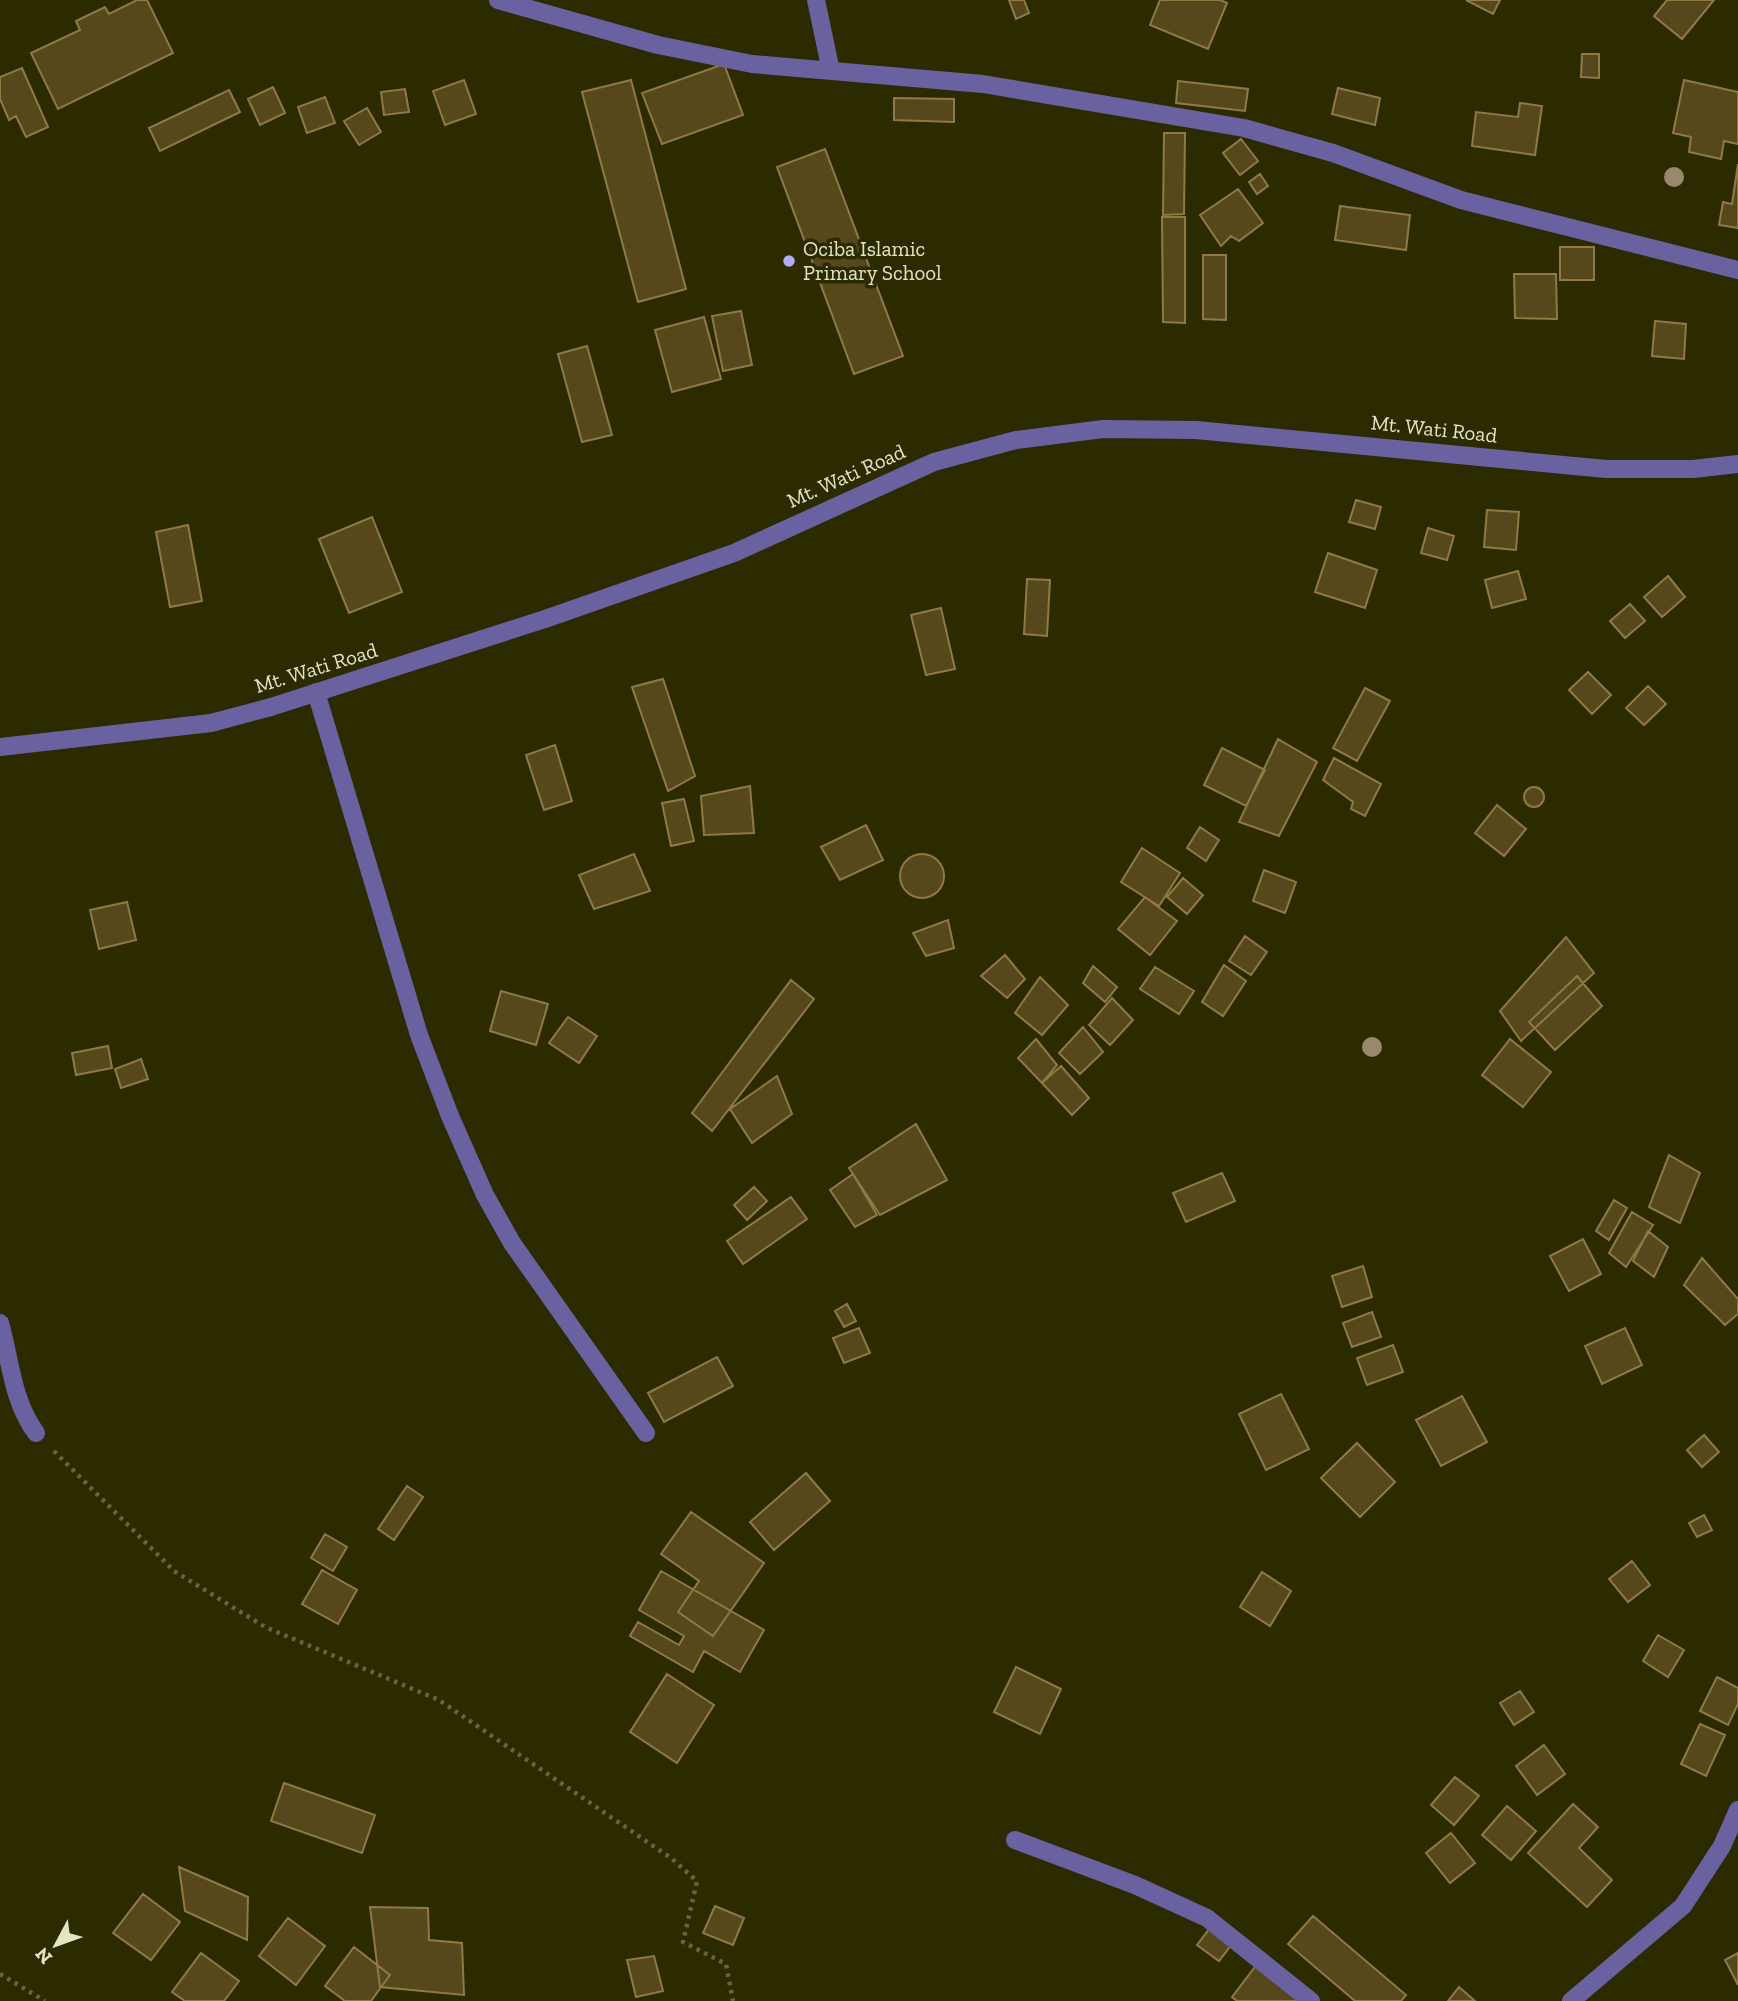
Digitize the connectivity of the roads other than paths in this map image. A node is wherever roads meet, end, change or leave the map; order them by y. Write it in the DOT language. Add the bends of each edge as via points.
graph roads {
  1 [pos="498,0"];
  2 [pos="816,0"];
  3 [pos="831,71"];
  4 [pos="1738,270"];
  5 [pos="1738,464"];
  6 [pos="316,692"];
  7 [pos="0,747"];
  8 [pos="0,1323"];
  9 [pos="36,1433"];
  10 [pos="646,1433"];
  11 [pos="1738,1810"];
  12 [pos="1014,1840"];
  13 [pos="1311,2001"];
  14 [pos="1572,2001"];
  1 -- 3 [label="street" via="658,46 752,64"];
  2 -- 3 [label="street"];
  3 -- 4 [label="street" via="983,84 1244,128 1333,153 1461,200"];
  5 -- 6 [label="street, Mt. Wati Road" via="1606,469 1196,430 1103,429 1016,440 934,462 734,553"];
  6 -- 7 [label="street, Mt. Wati Road" via="211,723"];
  6 -- 10 [label="street" via="419,1035 485,1195 512,1243"];
  8 -- 9 [label="street" via="21,1409"];
  11 -- 14 [label="street" via="1722,1846 1683,1906"];
  12 -- 13 [label="street" via="1135,1885 1207,1919"];
}
